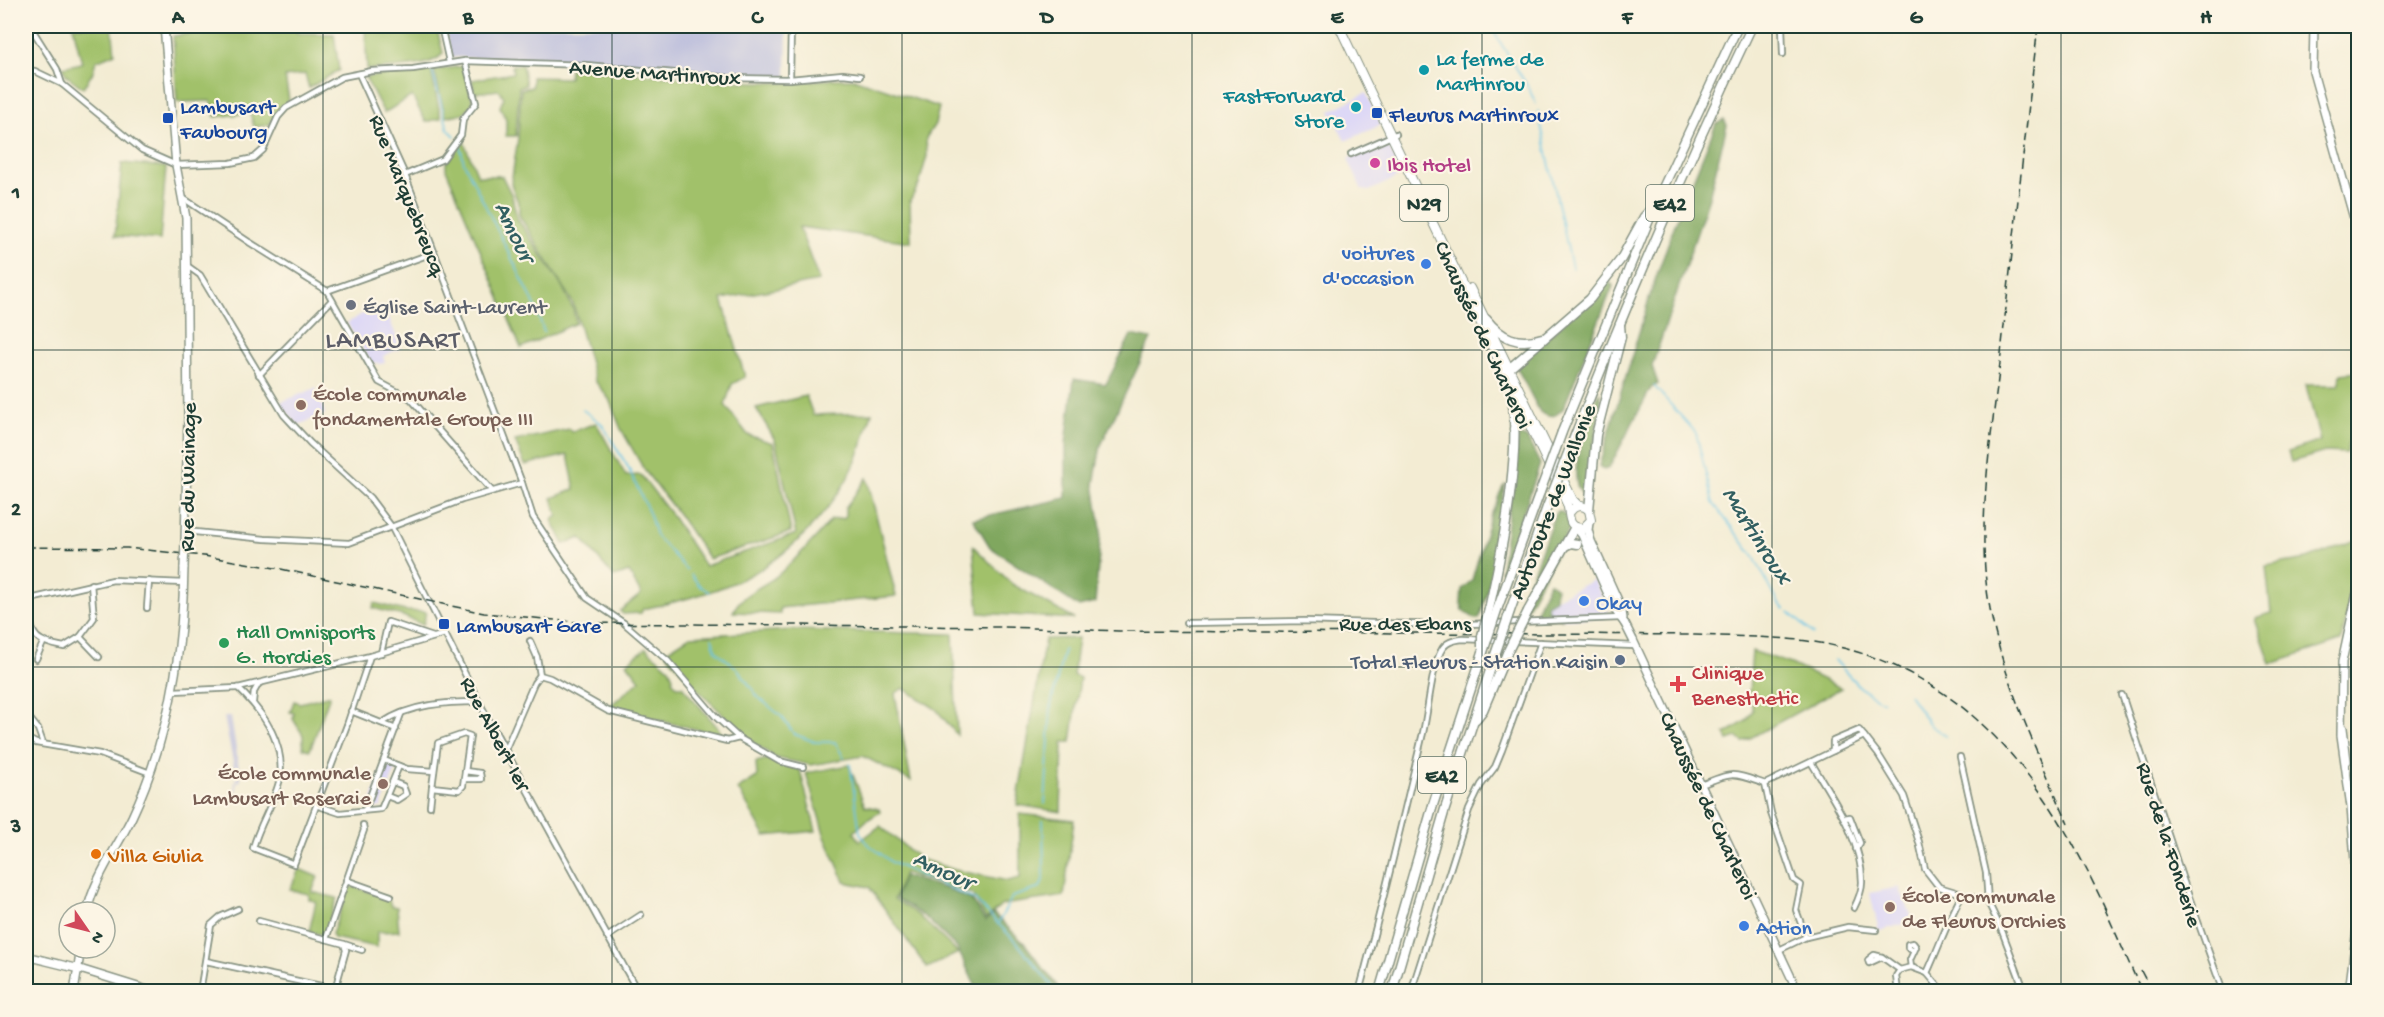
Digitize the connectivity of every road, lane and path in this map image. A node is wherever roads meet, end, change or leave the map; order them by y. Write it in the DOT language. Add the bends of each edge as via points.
graph roads {
  1 [pos="30,26"];
  2 [pos="164,26"];
  3 [pos="441,26"];
  4 [pos="791,26"];
  5 [pos="1340,26"];
  6 [pos="1345,26"];
  7 [pos="1738,26"];
  8 [pos="1752,26"];
  9 [pos="1782,26"];
  10 [pos="2314,26"];
  11 [pos="1783,54"];
  12 [pos="465,61"];
  13 [pos="449,62"];
  14 [pos="26,70"];
  15 [pos="359,74"];
  16 [pos="860,76"];
  17 [pos="790,79"];
  18 [pos="62,84"];
  19 [pos="1394,135"];
  20 [pos="1351,154"];
  21 [pos="176,165"];
  22 [pos="405,175"];
  23 [pos="183,198"];
  24 [pos="1656,203"];
  25 [pos="2358,233"];
  26 [pos="433,253"];
  27 [pos="186,265"];
  28 [pos="327,291"];
  29 [pos="332,300"];
  30 [pos="1485,320"];
  31 [pos="1620,320"];
  32 [pos="1545,337"];
  33 [pos="1510,368"];
  34 [pos="259,375"];
  35 [pos="1508,384"];
  36 [pos="1525,420"];
  37 [pos="1537,425"];
  38 [pos="1514,430"];
  39 [pos="522,483"];
  40 [pos="492,491"];
  41 [pos="1579,506"];
  42 [pos="1589,510"];
  43 [pos="1570,512"];
  44 [pos="1589,523"];
  45 [pos="392,526"];
  46 [pos="1575,527"];
  47 [pos="185,531"];
  48 [pos="1577,544"];
  49 [pos="1562,547"];
  50 [pos="1599,574"];
  51 [pos="149,581"];
  52 [pos="184,583"];
  53 [pos="92,584"];
  54 [pos="2358,588"];
  55 [pos="1610,590"];
  56 [pos="26,600"];
  57 [pos="147,608"];
  58 [pos="1493,610"];
  59 [pos="1624,621"];
  60 [pos="1186,622"];
  61 [pos="445,634"];
  62 [pos="80,637"];
  63 [pos="434,637"];
  64 [pos="530,641"];
  65 [pos="1541,642"];
  66 [pos="1634,643"];
  67 [pos="43,644"];
  68 [pos="381,653"];
  69 [pos="99,657"];
  70 [pos="370,657"];
  71 [pos="36,659"];
  72 [pos="540,675"];
  73 [pos="259,683"];
  74 [pos="238,688"];
  75 [pos="173,691"];
  76 [pos="2122,695"];
  77 [pos="253,702"];
  78 [pos="479,702"];
  79 [pos="351,711"];
  80 [pos="26,714"];
  81 [pos="401,714"];
  82 [pos="382,723"];
  83 [pos="1471,726"];
  84 [pos="396,729"];
  85 [pos="1864,736"];
  86 [pos="26,738"];
  87 [pos="739,738"];
  88 [pos="43,743"];
  89 [pos="505,750"];
  90 [pos="1833,751"];
  91 [pos="1960,757"];
  92 [pos="384,760"];
  93 [pos="1811,762"];
  94 [pos="399,766"];
  95 [pos="803,767"];
  96 [pos="434,771"];
  97 [pos="465,771"];
  98 [pos="150,773"];
  99 [pos="464,779"];
  100 [pos="393,782"];
  101 [pos="1765,784"];
  102 [pos="1701,785"];
  103 [pos="432,787"];
  104 [pos="387,796"];
  105 [pos="316,805"];
  106 [pos="430,806"];
  107 [pos="365,810"];
  108 [pos="363,825"];
  109 [pos="346,880"];
  110 [pos="1962,895"];
  111 [pos="391,896"];
  112 [pos="92,900"];
  113 [pos="1988,902"];
  114 [pos="1854,908"];
  115 [pos="238,909"];
  116 [pos="641,915"];
  117 [pos="259,921"];
  118 [pos="1876,930"];
  119 [pos="607,937"];
  120 [pos="1806,937"];
  121 [pos="326,939"];
  122 [pos="344,944"];
  123 [pos="362,950"];
  124 [pos="1779,950"];
  125 [pos="1914,951"];
  126 [pos="2356,951"];
  127 [pos="26,956"];
  128 [pos="1882,957"];
  129 [pos="79,960"];
  130 [pos="206,961"];
  131 [pos="1911,968"];
  132 [pos="77,969"];
  133 [pos="1900,970"];
  134 [pos="1927,973"];
  135 [pos="74,992"];
  136 [pos="154,992"];
  137 [pos="200,992"];
  138 [pos="638,992"];
  139 [pos="1359,992"];
  140 [pos="1379,992"];
  141 [pos="1392,992"];
  142 [pos="1411,992"];
  143 [pos="1798,992"];
  144 [pos="1898,992"];
  145 [pos="1943,992"];
  146 [pos="2025,992"];
  147 [pos="2223,992"];
  148 [pos="2349,992"];
  1 -- 18 [label="street"];
  2 -- 21 [label="main road, Rue du Wainage"];
  3 -- 13 [label="street"];
  4 -- 17 [label="street"];
  5 -- 19 [label="main road, Chaussée de Charleroi / N29"];
  6 -- 19 [label="main road, Chaussée de Charleroi / N29"];
  7 -- 24 [label="highway, Autoroute de Wallonie / E42"];
  8 -- 31 [label="highway, Autoroute de Wallonie / E42"];
  9 -- 11 [label="street"];
  10 -- 25 [label="main road" via="2313,72"];
  12 -- 13 [label="street, Avenue Martinroux"];
  12 -- 17 [label="street, Avenue Martinroux" via="586,64 730,78"];
  12 -- 22 [label="street" via="476,103 463,119 461,135 442,159"];
  13 -- 15 [label="street, Avenue Martinroux"];
  14 -- 18 [label="street"];
  15 -- 21 [label="street, Avenue Martinroux" via="342,77 286,108 263,150 254,158"];
  15 -- 22 [label="street, Rue Marquebreucq"];
  16 -- 17 [label="street, Avenue Martinroux"];
  18 -- 21 [label="street" via="142,150"];
  19 -- 20 [label="street"];
  19 -- 30 [label="main road, Chaussée de Charleroi / N29"];
  19 -- 35 [label="main road, Chaussée de Charleroi / N29"];
  21 -- 23 [label="main road, Rue du Wainage"];
  22 -- 26 [label="street, Rue Marquebreucq"];
  23 -- 27 [label="main road, Rue du Wainage"];
  23 -- 28 [label="street"];
  24 -- 32 [label="highway" via="1600,287"];
  24 -- 58 [label="highway, Autoroute de Wallonie / E42, bridge"];
  26 -- 28 [label="street"];
  26 -- 39 [label="street, Rue Marquebreucq"];
  27 -- 34 [label="street, Rue Albert Ier" via="200,274"];
  27 -- 47 [label="main road, Rue du Wainage"];
  28 -- 29 [label="street"];
  29 -- 34 [label="street"];
  29 -- 40 [label="street" via="379,382 411,399"];
  30 -- 32 [label="highway" via="1508,339 1527,341"];
  30 -- 33 [label="main road, Chaussée de Charleroi / N29"];
  31 -- 42 [label="highway" via="1621,337 1596,435"];
  31 -- 83 [label="highway, Autoroute de Wallonie / E42, bridge" via="1547,507"];
  32 -- 33 [label="highway"];
  33 -- 35 [label="main road"];
  33 -- 37 [label="main road, Chaussée de Charleroi / N29"];
  34 -- 45 [label="street, Rue Albert Ier" via="289,421 370,498"];
  35 -- 36 [label="main road, Chaussée de Charleroi / N29"];
  35 -- 38 [label="highway"];
  36 -- 37 [label="main road"];
  36 -- 38 [label="highway"];
  36 -- 43 [label="main road, Chaussée de Charleroi / N29"];
  37 -- 41 [label="main road, Chaussée de Charleroi / N29"];
  38 -- 58 [label="highway"];
  39 -- 40 [label="street"];
  39 -- 87 [label="street, Rue Marquebreucq" via="533,517 587,598 668,661"];
  40 -- 45 [label="street"];
  41 -- 42 [label="main road"];
  41 -- 43 [label="main road"];
  42 -- 44 [label="main road, N29"];
  43 -- 46 [label="main road, N29" via="1570,522"];
  44 -- 46 [label="main road" via="1583,528"];
  44 -- 55 [label="main road, N29" via="1591,541"];
  45 -- 47 [label="street" via="349,543"];
  45 -- 61 [label="street, Rue Albert Ier"];
  46 -- 49 [label="highway"];
  46 -- 50 [label="main road, N29"];
  47 -- 52 [label="main road, Rue du Wainage, bridge"];
  48 -- 49 [label="highway"];
  48 -- 50 [label="main road" via="1583,546"];
  49 -- 83 [label="highway, bridge"];
  50 -- 55 [label="main road, N29"];
  51 -- 52 [label="street"];
  51 -- 53 [label="street"];
  51 -- 57 [label="street"];
  52 -- 75 [label="main road, Rue du Wainage"];
  53 -- 56 [label="street"];
  53 -- 62 [label="street" via="94,618"];
  54 -- 126 [label="main road" via="2342,662 2342,755 2357,889"];
  55 -- 59 [label="main road, N29" via="1621,607"];
  56 -- 67 [label="street" via="35,637"];
  58 -- 140 [label="highway, E42, bridge" via="1482,636 1482,652"];
  59 -- 60 [label="street, Rue des Ebans" via="1584,618 1443,625"];
  59 -- 66 [label="main road, Chaussée de Charleroi / N29, bridge"];
  61 -- 63 [label="street"];
  61 -- 78 [label="street, Rue Albert Ier"];
  62 -- 67 [label="street" via="64,647"];
  62 -- 69 [label="street"];
  63 -- 68 [label="street"];
  63 -- 68 [label="street" via="388,622"];
  64 -- 72 [label="street"];
  65 -- 66 [label="street"];
  65 -- 139 [label="street" via="1459,639 1446,644 1439,654 1388,883"];
  65 -- 142 [label="street" via="1495,767 1469,810"];
  66 -- 102 [label="main road, Chaussée de Charleroi / N29"];
  67 -- 71 [label="street"];
  68 -- 70 [label="street"];
  70 -- 73 [label="street"];
  70 -- 79 [label="street"];
  72 -- 87 [label="street" via="608,711 727,741"];
  72 -- 89 [label="street"];
  73 -- 74 [label="street"];
  73 -- 77 [label="street"];
  74 -- 75 [label="street"];
  74 -- 77 [label="street"];
  75 -- 98 [label="main road, Rue du Wainage"];
  76 -- 147 [label="street, Rue de la Fonderie"];
  77 -- 105 [label="street" via="281,756 280,778 253,848 294,864"];
  78 -- 81 [label="street" via="436,704"];
  78 -- 89 [label="street, Rue Albert Ier"];
  79 -- 82 [label="street"];
  79 -- 105 [label="street"];
  80 -- 88 [label="street"];
  81 -- 82 [label="street"];
  81 -- 84 [label="street"];
  82 -- 84 [label="street"];
  83 -- 141 [label="highway, Autoroute de Wallonie / E42"];
  84 -- 92 [label="street"];
  85 -- 90 [label="street"];
  85 -- 90 [label="street" via="1859,730 1833,741"];
  85 -- 110 [label="street" via="1904,796 1925,869 1939,887"];
  86 -- 88 [label="street"];
  87 -- 95 [label="street, Rue Marquebreucq" via="779,761"];
  88 -- 98 [label="street" via="100,754"];
  89 -- 119 [label="street, Rue Albert Ier"];
  90 -- 93 [label="street"];
  91 -- 113 [label="street" via="1978,827"];
  92 -- 94 [label="street"];
  92 -- 107 [label="street"];
  93 -- 101 [label="street"];
  93 -- 114 [label="street" via="1844,818 1850,817 1860,843 1856,849 1862,881"];
  94 -- 96 [label="street"];
  94 -- 100 [label="street"];
  96 -- 97 [label="street" via="438,743 464,734 470,736"];
  96 -- 103 [label="street"];
  97 -- 99 [label="street"];
  97 -- 99 [label="street" via="480,773 481,779"];
  98 -- 112 [label="main road, Rue du Wainage"];
  99 -- 103 [label="street" via="459,790"];
  100 -- 104 [label="street"];
  100 -- 104 [label="street" via="403,786 406,794 397,800"];
  101 -- 102 [label="street" via="1725,774"];
  101 -- 120 [label="street" via="1794,880 1800,885 1796,910"];
  102 -- 124 [label="main road, Chaussée de Charleroi / N29"];
  103 -- 106 [label="street"];
  104 -- 107 [label="street" via="381,810"];
  105 -- 107 [label="street" via="340,813"];
  108 -- 109 [label="street"];
  109 -- 111 [label="street"];
  109 -- 121 [label="street"];
  110 -- 113 [label="street"];
  110 -- 134 [label="street"];
  113 -- 146 [label="street"];
  115 -- 130 [label="street" via="212,925"];
  116 -- 119 [label="street"];
  117 -- 121 [label="street"];
  118 -- 120 [label="street" via="1848,927"];
  119 -- 138 [label="street, Rue Albert Ier"];
  120 -- 124 [label="street"];
  121 -- 122 [label="street"];
  122 -- 123 [label="street"];
  122 -- 130 [label="street" via="346,950 336,986 330,988"];
  124 -- 143 [label="main road, Chaussée de Charleroi / N29"];
  125 -- 131 [label="street"];
  126 -- 148 [label="main road"];
  127 -- 132 [label="main road"];
  128 -- 133 [label="street"];
  129 -- 132 [label="main road"];
  130 -- 137 [label="street"];
  131 -- 133 [label="street"];
  131 -- 134 [label="street"];
  132 -- 135 [label="main road"];
  132 -- 136 [label="main road"];
  133 -- 144 [label="street" via="1896,976"];
  134 -- 145 [label="street"];
}
